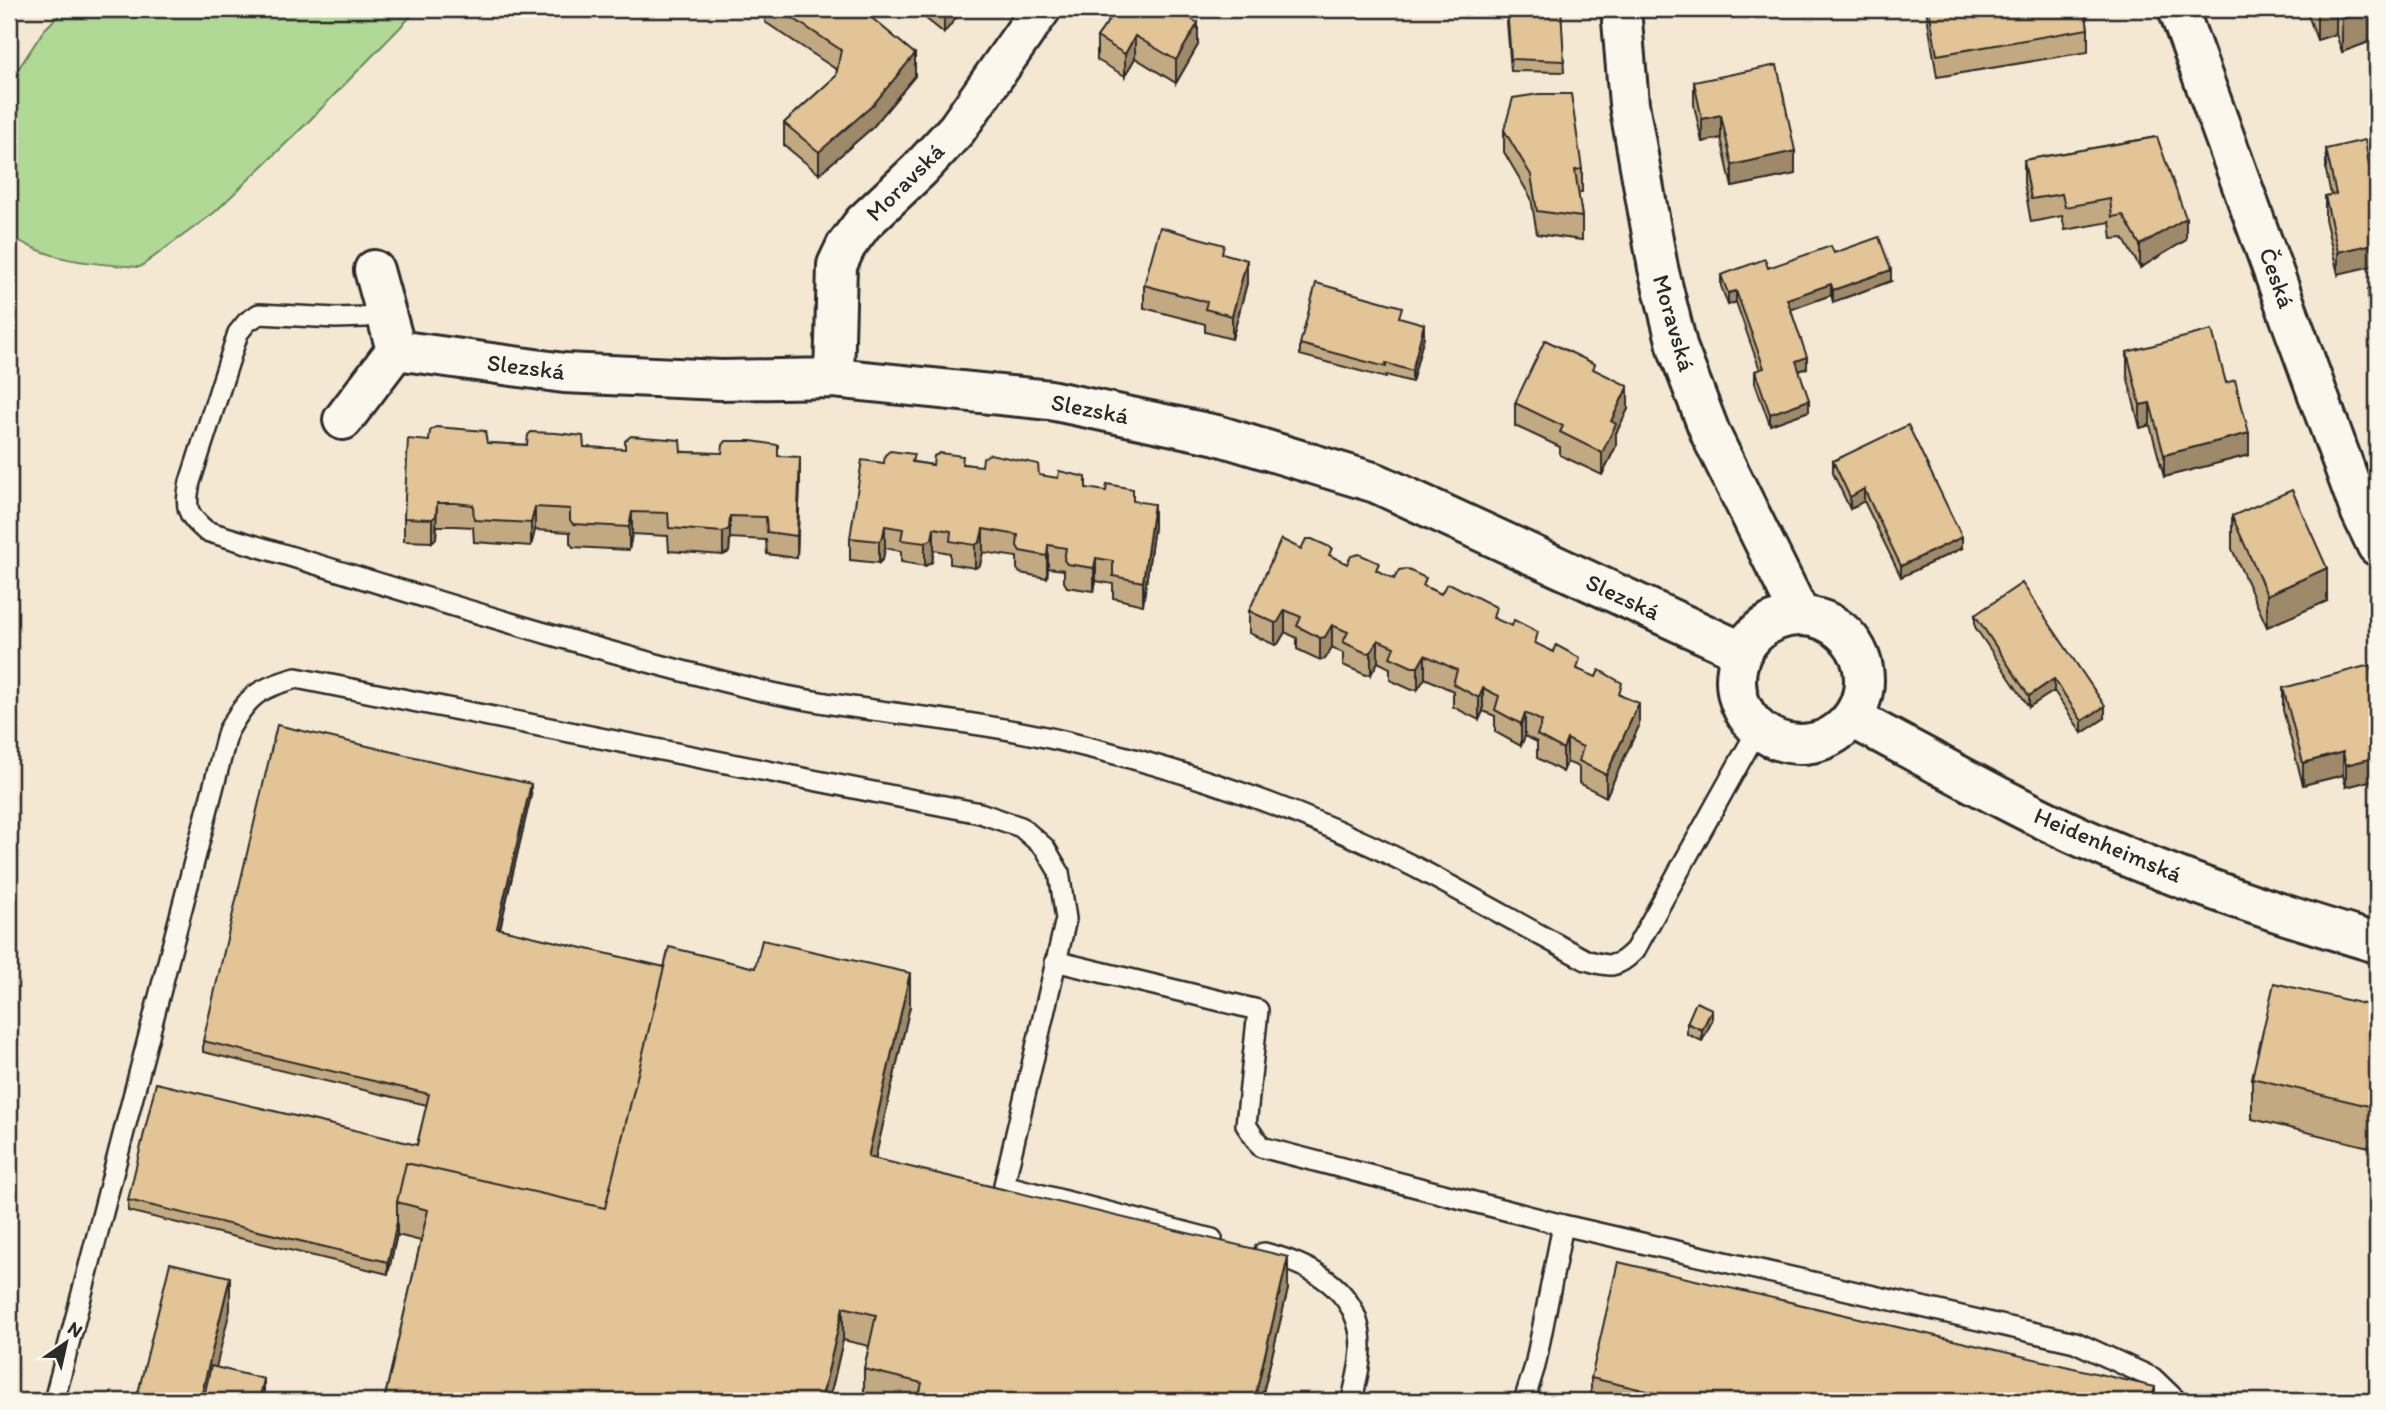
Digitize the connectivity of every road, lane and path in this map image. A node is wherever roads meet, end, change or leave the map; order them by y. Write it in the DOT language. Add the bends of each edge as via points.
graph roads {
  1 [pos="1041,9"];
  2 [pos="1621,9"];
  3 [pos="2178,9"];
  4 [pos="374,270"];
  5 [pos="386,313"];
  6 [pos="396,350"];
  7 [pos="834,378"];
  8 [pos="343,420"];
  9 [pos="2377,546"];
  10 [pos="1800,615"];
  11 [pos="1741,651"];
  12 [pos="1852,718"];
  13 [pos="1758,729"];
  14 [pos="2377,943"];
  15 [pos="1055,961"];
  16 [pos="1563,1225"];
  17 [pos="1225,1242"];
  18 [pos="1251,1249"];
  19 [pos="54,1401"];
  20 [pos="1352,1401"];
  21 [pos="1524,1401"];
  22 [pos="2177,1401"];
  1 -- 7 [label="street, Moravská" via="957,130 863,223 846,246 837,265"];
  2 -- 10 [label="street, Moravská" via="1629,104 1658,268 1678,349 1711,435"];
  3 -- 9 [label="street, Česká" via="2359,508"];
  4 -- 5 [label="street"];
  5 -- 6 [label="street"];
  5 -- 13 [label="lane" via="336,318 259,314 247,322 238,333 190,482 186,503 191,518 219,535 744,687 799,700 947,719 1061,740 1176,771 1294,813 1399,860 1586,960 1604,965 1616,965 1635,950"];
  6 -- 7 [label="street, Slezská" via="564,373 720,380"];
  6 -- 8 [label="street"];
  7 -- 11 [label="street, Slezská" via="1050,400 1217,435 1376,483"];
  10 -- 11 [label="street" via="1765,624"];
  10 -- 12 [label="street" via="1838,628 1852,642 1864,680"];
  11 -- 13 [label="street" via="1735,671 1736,693"];
  12 -- 13 [label="street" via="1837,733 1818,742 1776,740"];
  12 -- 14 [label="street, Heidenheimská" via="2082,838 2243,900"];
  15 -- 16 [label="lane" via="1258,1010 1246,1125 1261,1147"];
  15 -- 17 [label="lane" via="1004,1185"];
  15 -- 19 [label="lane" via="1066,919 1059,872 1045,848 1021,827 979,813 296,678 269,686 244,704 228,731"];
  16 -- 21 [label="lane"];
  16 -- 22 [label="lane" via="2075,1342 2154,1378"];
  18 -- 20 [label="lane" via="1319,1273 1348,1303 1361,1345"];
}
